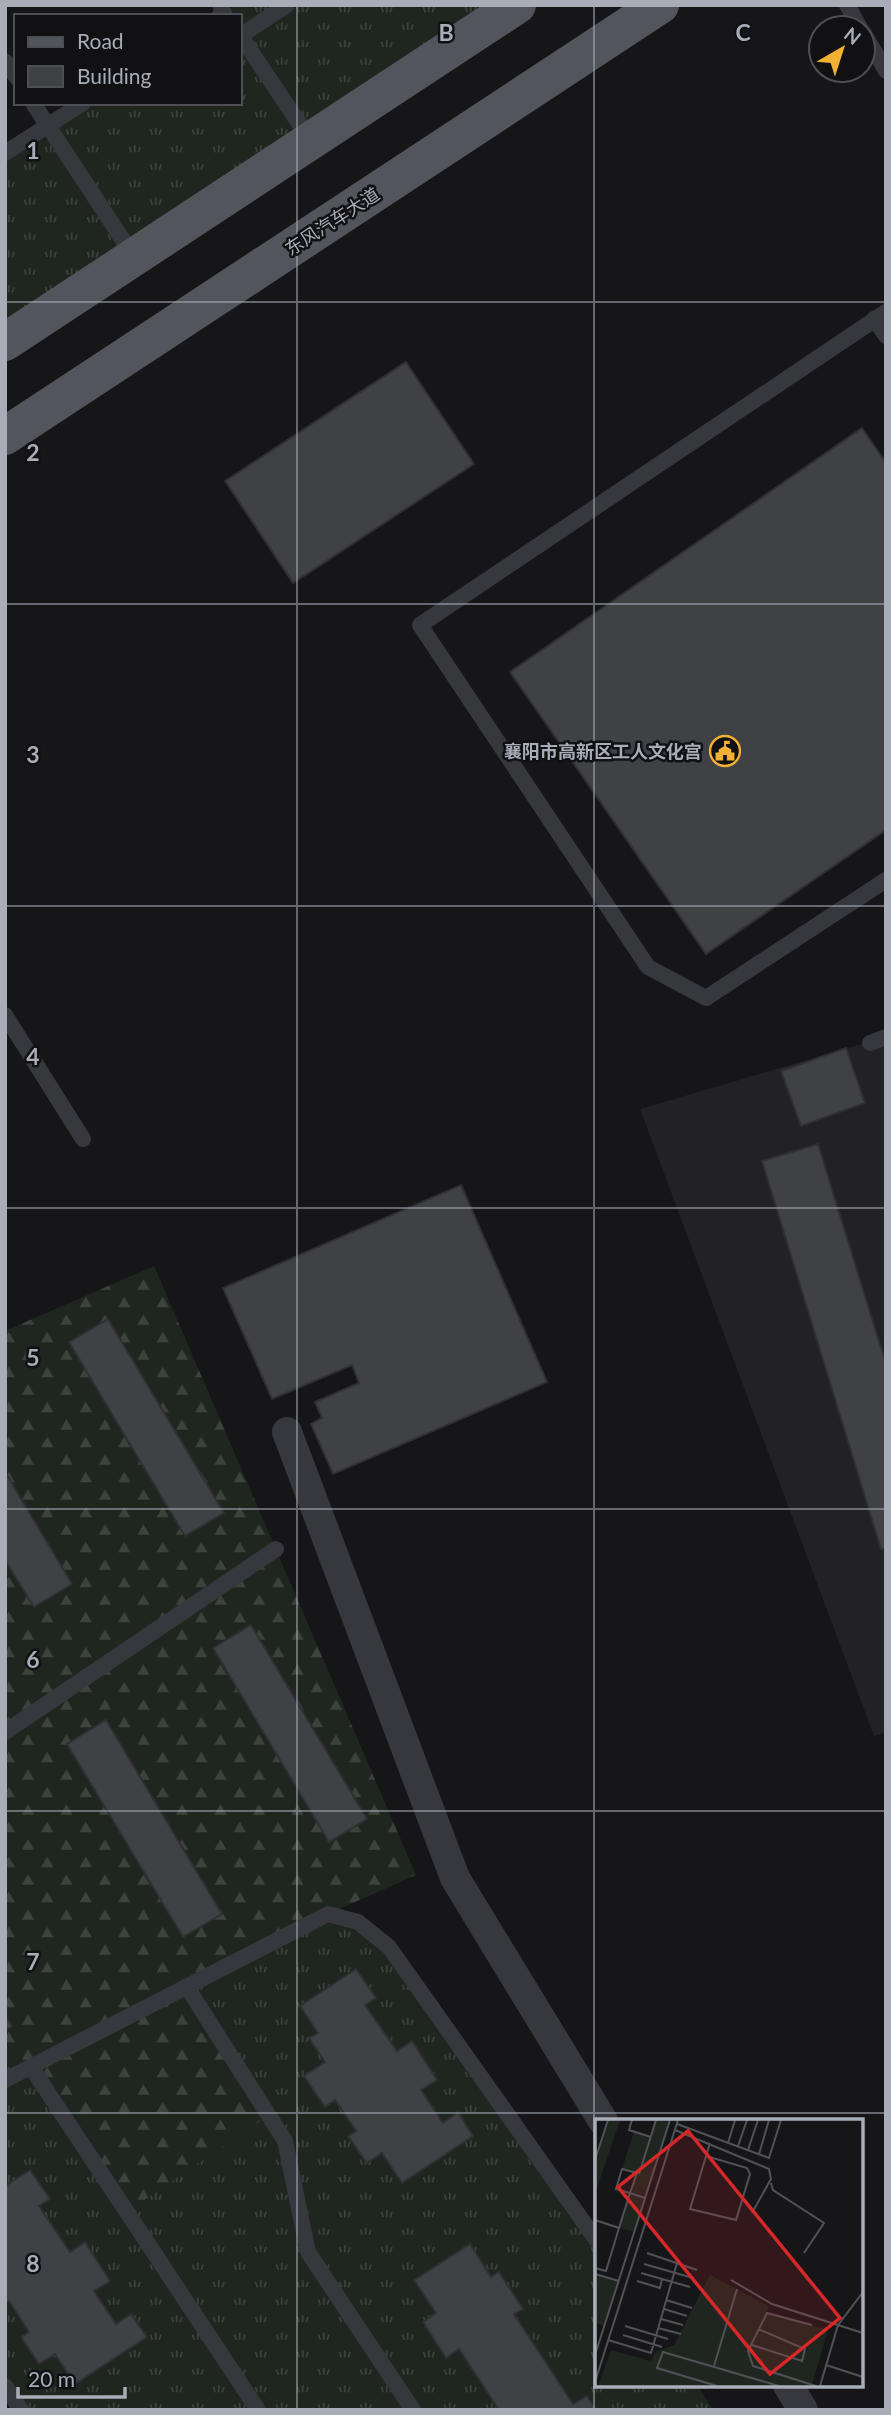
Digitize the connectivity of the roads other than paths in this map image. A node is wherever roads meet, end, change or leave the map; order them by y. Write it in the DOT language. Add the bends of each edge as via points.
graph roads {
  1 [pos="287,5"];
  2 [pos="517,5"];
  3 [pos="660,5"];
  4 [pos="242,35"];
  5 [pos="242,39"];
  6 [pos="877,56"];
  7 [pos="886,71"];
  8 [pos="34,105"];
  9 [pos="80,105"];
  10 [pos="48,125"];
  11 [pos="311,141"];
  12 [pos="5,153"];
  13 [pos="134,257"];
  14 [pos="880,316"];
  15 [pos="886,336"];
  16 [pos="5,342"];
  17 [pos="5,436"];
  18 [pos="886,880"];
  19 [pos="5,1015"];
  20 [pos="83,1139"];
  21 [pos="287,1432"];
  22 [pos="276,1549"];
  23 [pos="5,1732"];
  24 [pos="187,1987"];
  25 [pos="31,2067"];
  26 [pos="5,2080"];
  27 [pos="602,2119"];
  28 [pos="595,2238"];
  29 [pos="5,2386"];
  30 [pos="789,2387"];
  31 [pos="21,2410"];
  32 [pos="258,2410"];
  33 [pos="413,2410"];
  34 [pos="803,2410"];
  1 -- 4 [label="lane"];
  2 -- 11 [label="main road"];
  3 -- 17 [label="main road, 东风汽车大道"];
  5 -- 11 [label="lane"];
  6 -- 7 [label="lane"];
  8 -- 10 [label="lane"];
  9 -- 10 [label="lane"];
  10 -- 12 [label="lane"];
  10 -- 13 [label="lane"];
  11 -- 13 [label="main road"];
  13 -- 16 [label="main road"];
  14 -- 15 [label="lane"];
  14 -- 18 [label="lane" via="420,625 648,967 706,998"];
  19 -- 20 [label="lane"];
  21 -- 27 [label="street" via="455,1878"];
  22 -- 23 [label="lane"];
  24 -- 25 [label="lane"];
  24 -- 28 [label="lane" via="328,1914 358,1922 389,1947"];
  24 -- 33 [label="lane" via="285,2141 308,2252"];
  25 -- 26 [label="lane"];
  25 -- 32 [label="lane"];
  29 -- 31 [label="lane"];
  30 -- 34 [label="street"];
}
